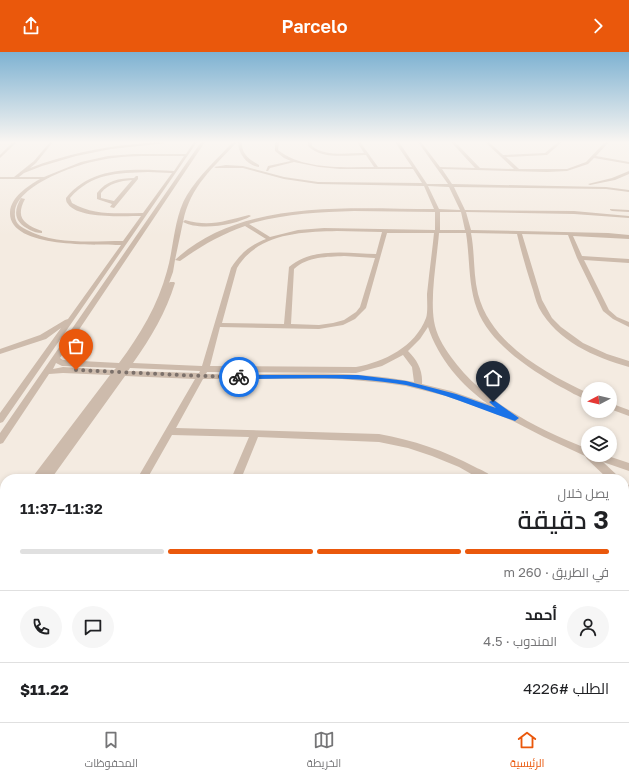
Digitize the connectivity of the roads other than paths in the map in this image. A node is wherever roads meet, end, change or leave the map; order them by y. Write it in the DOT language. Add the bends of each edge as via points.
graph roads {
  1 [pos="21,173"];
  2 [pos="55,173"];
  3 [pos="61,173"];
  4 [pos="114,173"];
  5 [pos="140,173"];
  6 [pos="174,173"];
  7 [pos="182,173"];
  8 [pos="205,173"];
  9 [pos="210,173"];
  10 [pos="267,173"];
  11 [pos="278,173"];
  12 [pos="416,173"];
  13 [pos="443,173"];
  14 [pos="626,173"];
  15 [pos="0,178"];
  16 [pos="15,178"];
  17 [pos="44,178"];
  18 [pos="136,179"];
  19 [pos="605,181"];
  20 [pos="423,184"];
  21 [pos="451,184"];
  22 [pos="618,185"];
  23 [pos="629,191"];
  24 [pos="115,203"];
  25 [pos="436,209"];
  26 [pos="462,209"];
  27 [pos="629,210"];
  28 [pos="106,214"];
  29 [pos="145,215"];
  30 [pos="629,217"];
  31 [pos="185,222"];
  32 [pos="244,223"];
  33 [pos="211,226"];
  34 [pos="385,231"];
  35 [pos="437,231"];
  36 [pos="468,231"];
  37 [pos="519,233"];
  38 [pos="570,234"];
  39 [pos="206,235"];
  40 [pos="629,237"];
  41 [pos="270,239"];
  42 [pos="126,241"];
  43 [pos="378,256"];
  44 [pos="580,258"];
  45 [pos="178,260"];
  46 [pos="629,261"];
  47 [pos="75,314"];
  48 [pos="430,317"];
  49 [pos="218,325"];
  50 [pos="629,325"];
  51 [pos="287,326"];
  52 [pos="0,352"];
  53 [pos="404,352"];
  54 [pos="55,359"];
  55 [pos="629,364"];
  56 [pos="122,369"];
  57 [pos="46,372"];
  58 [pos="203,373"];
  59 [pos="418,386"];
  60 [pos="581,393"];
  61 [pos="617,409"];
  62 [pos="629,413"];
  63 [pos="515,418"];
  64 [pos="0,420"];
  65 [pos="171,431"];
  66 [pos="255,434"];
  67 [pos="0,440"];
  68 [pos="581,450"];
  69 [pos="597,462"];
  70 [pos="614,462"];
  71 [pos="629,467"];
  72 [pos="40,474"];
  73 [pos="48,474"];
  74 [pos="145,474"];
  75 [pos="238,474"];
  76 [pos="478,474"];
  77 [pos="610,474"];
  1 -- 16 [label="street"];
  2 -- 17 [label="street"];
  3 -- 42 [label="street" via="30,192 19,206 19,219 25,225 46,234"];
  4 -- 28 [label="street" via="97,177 79,186 68,198 77,210"];
  5 -- 18 [label="street"];
  6 -- 29 [label="street"];
  7 -- 54 [label="street"];
  8 -- 56 [label="street" via="183,208 163,294 153,317"];
  9 -- 31 [label="street" via="193,195"];
  10 -- 20 [label="street" via="318,183"];
  11 -- 20 [label="street" via="319,181"];
  12 -- 20 [label="street"];
  13 -- 21 [label="street"];
  14 -- 19 [label="street"];
  15 -- 16 [label="street"];
  16 -- 17 [label="street"];
  17 -- 42 [label="street" via="17,199 13,206 12,221 18,227 27,233 56,240"];
  18 -- 24 [label="street"];
  18 -- 24 [label="street" via="114,182 99,193 99,199"];
  19 -- 21 [label="street" via="562,185"];
  19 -- 22 [label="street"];
  20 -- 21 [label="street"];
  20 -- 25 [label="street"];
  21 -- 22 [label="street"];
  21 -- 26 [label="street"];
  22 -- 23 [label="street"];
  24 -- 28 [label="street"];
  25 -- 26 [label="street"];
  25 -- 32 [label="street" via="317,210"];
  25 -- 33 [label="street" via="340,206 291,208"];
  25 -- 35 [label="street"];
  26 -- 27 [label="street"];
  26 -- 30 [label="street"];
  26 -- 36 [label="street"];
  28 -- 29 [label="street"];
  29 -- 42 [label="street"];
  31 -- 33 [label="street"];
  31 -- 45 [label="street"];
  32 -- 39 [label="street"];
  32 -- 41 [label="street"];
  33 -- 39 [label="street"];
  34 -- 35 [label="street"];
  34 -- 41 [label="street" via="301,232"];
  34 -- 43 [label="street"];
  35 -- 36 [label="street"];
  35 -- 48 [label="street"];
  36 -- 37 [label="street"];
  36 -- 60 [label="street" via="476,298 482,314 498,336 523,358"];
  37 -- 38 [label="street"];
  37 -- 55 [label="street" via="539,301 548,318 585,346"];
  38 -- 40 [label="street"];
  38 -- 44 [label="street"];
  39 -- 45 [label="street"];
  41 -- 49 [label="street" via="252,248 237,262"];
  42 -- 47 [label="street"];
  43 -- 51 [label="street" via="363,308 357,314 326,327"];
  43 -- 51 [label="street" via="314,256 303,258 294,264 291,268"];
  44 -- 46 [label="street"];
  44 -- 50 [label="street" via="606,311"];
  45 -- 56 [label="street" via="160,317"];
  47 -- 52 [label="street" via="43,337"];
  47 -- 64 [label="street"];
  48 -- 53 [label="street" via="416,340"];
  48 -- 63 [label="street" via="439,345 453,365 486,397"];
  49 -- 51 [label="street"];
  49 -- 58 [label="street"];
  53 -- 58 [label="street" via="388,362 356,370"];
  53 -- 59 [label="street" via="417,368 420,377"];
  54 -- 56 [label="street"];
  54 -- 57 [label="street"];
  56 -- 57 [label="street"];
  56 -- 58 [label="street"];
  56 -- 72 [label="street"];
  56 -- 73 [label="street"];
  57 -- 67 [label="street"];
  58 -- 59 [label="street" via="358,377"];
  58 -- 65 [label="street"];
  59 -- 63 [label="street" via="478,403"];
  61 -- 62 [label="street"];
  63 -- 68 [label="street"];
  65 -- 66 [label="street"];
  65 -- 74 [label="street"];
  66 -- 75 [label="street"];
  66 -- 76 [label="street" via="392,440 444,456"];
  69 -- 77 [label="street"];
  70 -- 71 [label="street"];
}
